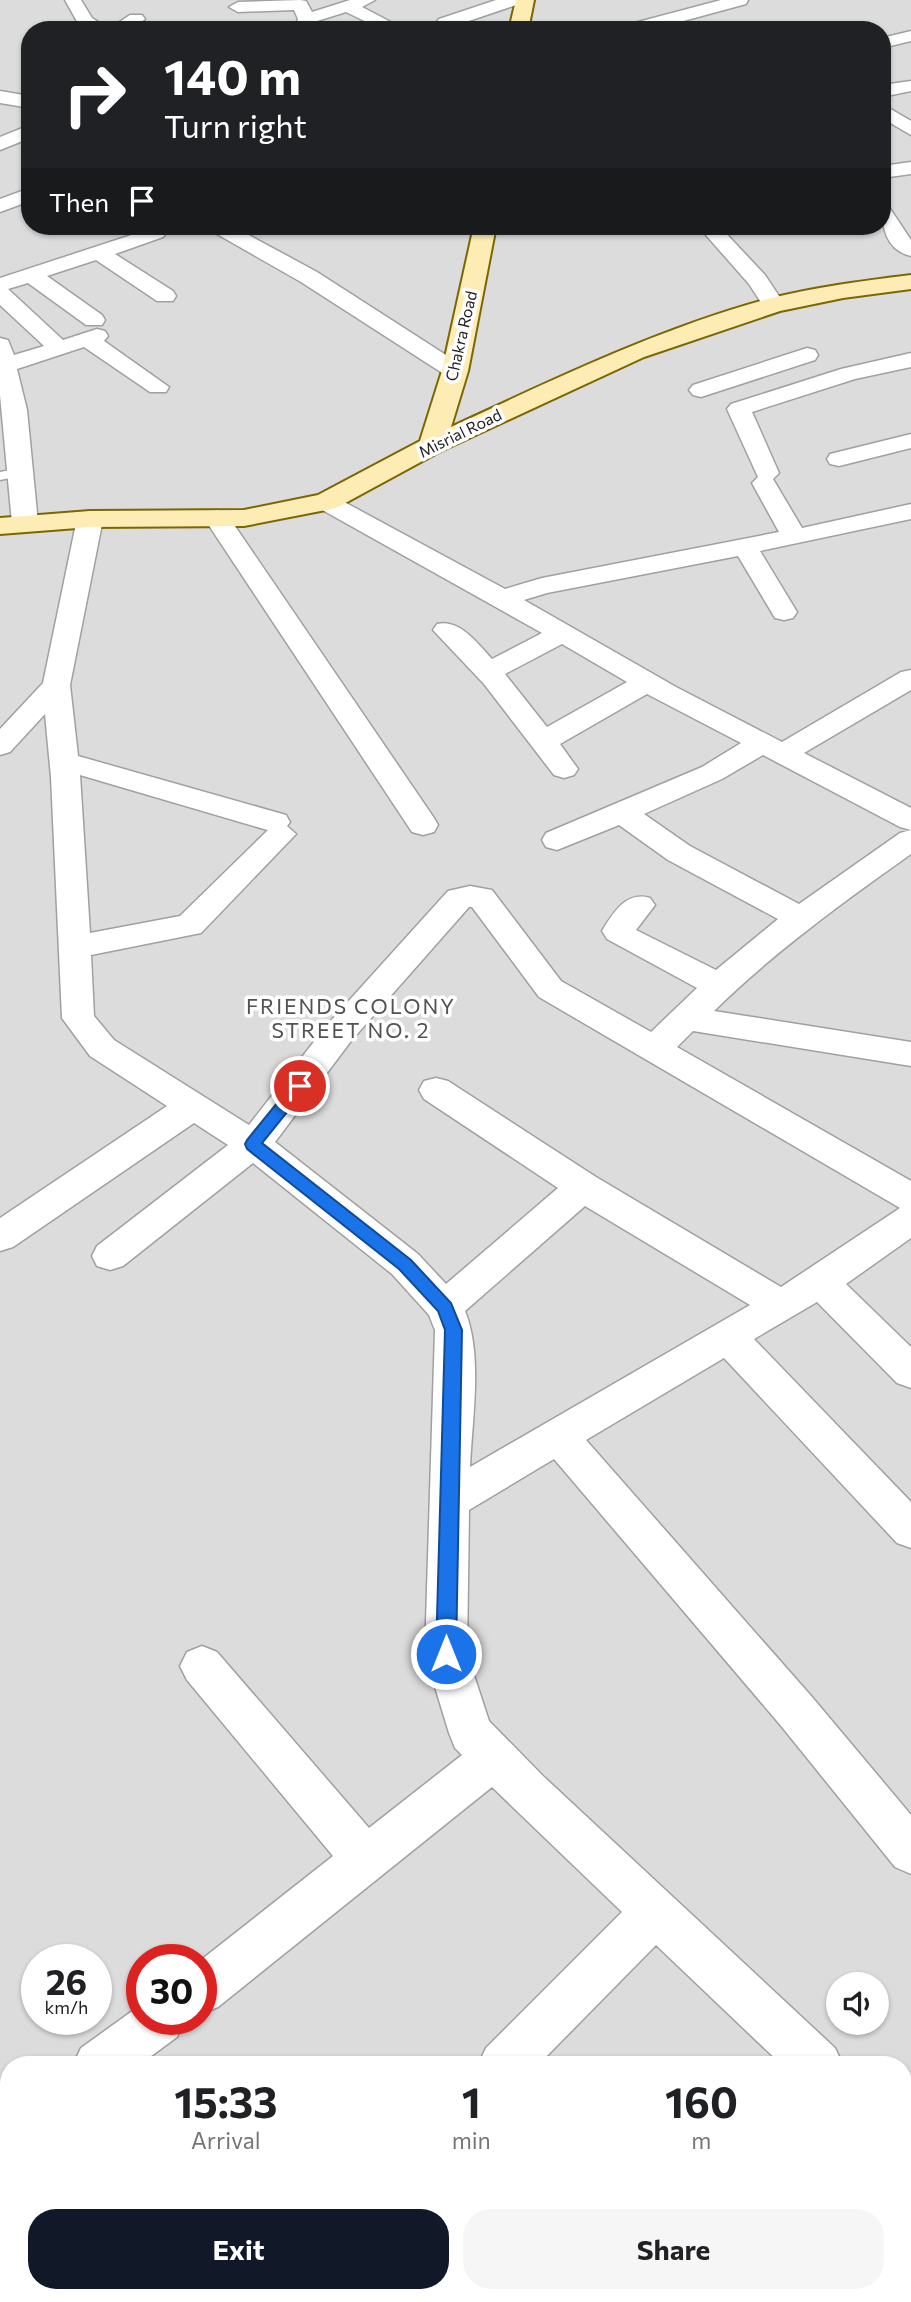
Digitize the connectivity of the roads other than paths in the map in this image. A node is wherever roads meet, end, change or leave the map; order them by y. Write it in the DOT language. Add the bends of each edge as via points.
graph roads {
  1 [pos="72,0"];
  2 [pos="367,0"];
  3 [pos="513,0"];
  4 [pos="525,0"];
  5 [pos="740,0"];
  6 [pos="346,6"];
  7 [pos="238,7"];
  8 [pos="687,14"];
  9 [pos="136,19"];
  10 [pos="84,21"];
  11 [pos="133,21"];
  12 [pos="304,21"];
  13 [pos="312,21"];
  14 [pos="378,21"];
  15 [pos="451,21"];
  16 [pos="520,21"];
  17 [pos="662,21"];
  18 [pos="704,21"];
  19 [pos="911,36"];
  20 [pos="891,41"];
  21 [pos="911,86"];
  22 [pos="891,89"];
  23 [pos="0,96"];
  24 [pos="21,100"];
  25 [pos="21,135"];
  26 [pos="0,144"];
  27 [pos="911,168"];
  28 [pos="891,171"];
  29 [pos="21,198"];
  30 [pos="0,206"];
  31 [pos="891,226"];
  32 [pos="150,235"];
  33 [pos="233,235"];
  34 [pos="483,235"];
  35 [pos="716,235"];
  36 [pos="911,250"];
  37 [pos="98,252"];
  38 [pos="31,275"];
  39 [pos="911,282"];
  40 [pos="0,285"];
  41 [pos="0,293"];
  42 [pos="165,296"];
  43 [pos="774,305"];
  44 [pos="93,332"];
  45 [pos="59,348"];
  46 [pos="3,355"];
  47 [pos="807,355"];
  48 [pos="911,360"];
  49 [pos="781,364"];
  50 [pos="454,371"];
  51 [pos="158,387"];
  52 [pos="802,388"];
  53 [pos="701,390"];
  54 [pos="911,441"];
  55 [pos="432,445"];
  56 [pos="839,459"];
  57 [pos="10,474"];
  58 [pos="326,502"];
  59 [pos="216,518"];
  60 [pos="906,518"];
  61 [pos="90,519"];
  62 [pos="13,524"];
  63 [pos="793,537"];
  64 [pos="744,545"];
  65 [pos="502,598"];
  66 [pos="783,612"];
  67 [pos="446,630"];
  68 [pos="562,633"];
  69 [pos="488,672"];
  70 [pos="911,678"];
  71 [pos="648,682"];
  72 [pos="56,685"];
  73 [pos="542,741"];
  74 [pos="0,746"];
  75 [pos="772,748"];
  76 [pos="64,761"];
  77 [pos="564,769"];
  78 [pos="621,812"];
  79 [pos="911,820"];
  80 [pos="423,825"];
  81 [pos="557,840"];
  82 [pos="911,840"];
  83 [pos="639,905"];
  84 [pos="800,918"];
  85 [pos="75,947"];
  86 [pos="719,986"];
  87 [pos="686,1018"];
  88 [pos="654,1049"];
  89 [pos="911,1054"];
  90 [pos="436,1090"];
  91 [pos="193,1106"];
  92 [pos="253,1144"];
  93 [pos="583,1187"];
  94 [pos="911,1198"];
  95 [pos="911,1219"];
  96 [pos="0,1237"];
  97 [pos="110,1256"];
  98 [pos="820,1282"];
  99 [pos="781,1305"];
  100 [pos="445,1307"];
  101 [pos="727,1336"];
  102 [pos="911,1372"];
  103 [pos="558,1436"];
  104 [pos="450,1500"];
  105 [pos="911,1530"];
  106 [pos="202,1667"];
  107 [pos="495,1757"];
  108 [pos="911,1851"];
  109 [pos="365,1859"];
  110 [pos="655,1912"];
  111 [pos="217,1977"];
  112 [pos="139,2035"];
  113 [pos="110,2056"];
  114 [pos="512,2056"];
  115 [pos="808,2056"];
  1 -- 10 [label="street"];
  2 -- 6 [label="street"];
  3 -- 15 [label="street"];
  4 -- 16 [label="main road"];
  5 -- 8 [label="street"];
  6 -- 13 [label="street"];
  6 -- 14 [label="street"];
  7 -- 12 [label="street" via="300,5"];
  8 -- 17 [label="street"];
  8 -- 18 [label="street"];
  9 -- 11 [label="street"];
  19 -- 20 [label="street"];
  21 -- 22 [label="street"];
  23 -- 24 [label="street"];
  25 -- 26 [label="street"];
  27 -- 28 [label="street"];
  29 -- 30 [label="street"];
  31 -- 36 [label="street"];
  32 -- 37 [label="street"];
  33 -- 50 [label="street" via="309,277"];
  34 -- 50 [label="main road, Chakra Road"];
  35 -- 43 [label="street"];
  37 -- 38 [label="street"];
  37 -- 42 [label="street"];
  38 -- 40 [label="street"];
  38 -- 44 [label="street"];
  39 -- 43 [label="main road, Misrial Road"];
  41 -- 45 [label="street"];
  43 -- 55 [label="main road, Misrial Road" via="635,352"];
  44 -- 45 [label="street"];
  44 -- 51 [label="street"];
  45 -- 46 [label="street"];
  46 -- 57 [label="street" via="15,410"];
  47 -- 49 [label="street"];
  48 -- 52 [label="street"];
  49 -- 52 [label="street"];
  49 -- 53 [label="street"];
  50 -- 55 [label="main road, Chakra Road"];
  52 -- 63 [label="street" via="739,408"];
  54 -- 56 [label="street"];
  55 -- 58 [label="main road, Misrial Road"];
  57 -- 62 [label="street"];
  58 -- 59 [label="main road, Misrial Road" via="244,518"];
  58 -- 65 [label="street"];
  59 -- 61 [label="main road, Misrial Road"];
  59 -- 80 [label="street"];
  60 -- 63 [label="street"];
  61 -- 62 [label="main road, Misrial Road"];
  61 -- 72 [label="street"];
  63 -- 64 [label="street"];
  64 -- 65 [label="street"];
  64 -- 66 [label="street"];
  65 -- 68 [label="street"];
  67 -- 69 [label="street"];
  68 -- 69 [label="street"];
  68 -- 71 [label="street"];
  69 -- 73 [label="street"];
  70 -- 75 [label="street"];
  71 -- 73 [label="street"];
  71 -- 75 [label="street"];
  72 -- 74 [label="street"];
  72 -- 76 [label="street"];
  73 -- 77 [label="street"];
  75 -- 78 [label="street"];
  75 -- 79 [label="street"];
  76 -- 85 [label="street"];
  76 -- 85 [label="street" via="278,828 190,925"];
  78 -- 81 [label="street"];
  78 -- 84 [label="street" via="679,853"];
  82 -- 84 [label="street"];
  83 -- 86 [label="street" via="618,931"];
  84 -- 86 [label="street"];
  85 -- 91 [label="street" via="78,1018 102,1048"];
  86 -- 87 [label="street"];
  87 -- 88 [label="street"];
  87 -- 89 [label="street"];
  88 -- 92 [label="street" via="550,989 481,897 470,895 459,898 346,1024"];
  88 -- 94 [label="street"];
  90 -- 93 [label="street"];
  91 -- 92 [label="street"];
  91 -- 96 [label="street"];
  92 -- 97 [label="street"];
  92 -- 100 [label="street" via="405,1264"];
  93 -- 99 [label="street"];
  93 -- 100 [label="street"];
  95 -- 98 [label="street"];
  98 -- 99 [label="street"];
  98 -- 102 [label="street"];
  99 -- 101 [label="street"];
  100 -- 104 [label="street" via="454,1330 455,1352"];
  101 -- 103 [label="street"];
  101 -- 105 [label="street"];
  103 -- 104 [label="street"];
  103 -- 108 [label="street"];
  104 -- 107 [label="street" via="446,1654 471,1732"];
  106 -- 109 [label="street"];
  107 -- 109 [label="street"];
  107 -- 110 [label="street"];
  109 -- 111 [label="street"];
  110 -- 114 [label="street"];
  110 -- 115 [label="street"];
  112 -- 113 [label="street"];
}
